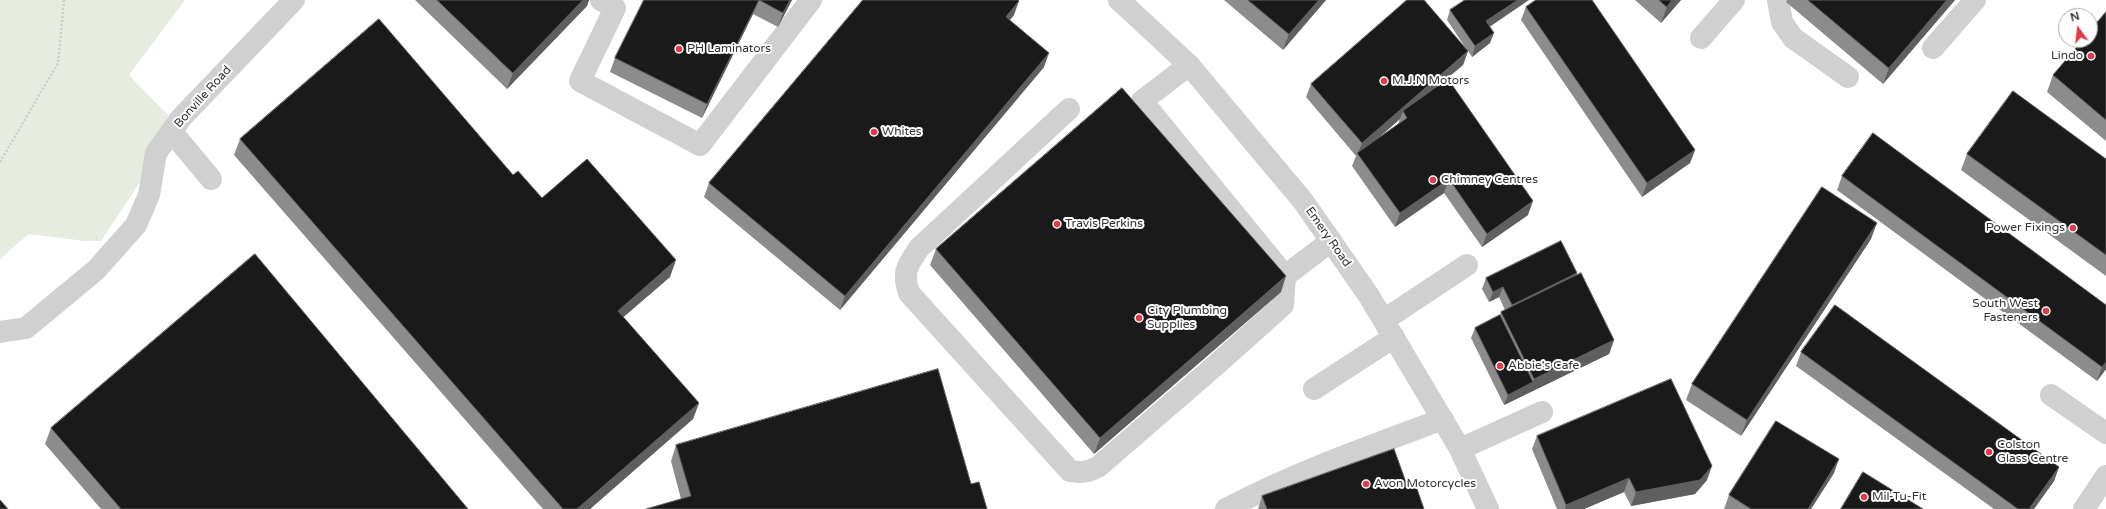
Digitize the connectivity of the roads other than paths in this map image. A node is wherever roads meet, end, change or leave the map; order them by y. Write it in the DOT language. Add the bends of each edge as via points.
graph roads {
  1 [pos="294,0"];
  2 [pos="601,0"];
  3 [pos="811,0"];
  4 [pos="1120,0"];
  5 [pos="1734,0"];
  6 [pos="1778,0"];
  7 [pos="1975,0"];
  8 [pos="1701,38"];
  9 [pos="1933,48"];
  10 [pos="1189,65"];
  11 [pos="1848,77"];
  12 [pos="1069,109"];
  13 [pos="172,132"];
  14 [pos="211,179"];
  15 [pos="1331,241"];
  16 [pos="1467,265"];
  17 [pos="1285,276"];
  18 [pos="1389,328"];
  19 [pos="0,332"];
  20 [pos="1314,389"];
  21 [pos="2051,395"];
  22 [pos="1542,412"];
  23 [pos="1443,419"];
  24 [pos="2106,433"];
  25 [pos="1460,449"];
  26 [pos="2106,476"];
  27 [pos="1226,509"];
  28 [pos="1488,509"];
  29 [pos="2084,509"];
  1 -- 13 [label="street, Bonville Road" via="181,118"];
  2 -- 3 [label="street" via="615,8 580,81 700,144"];
  4 -- 10 [label="street, Emery Road"];
  5 -- 8 [label="street"];
  6 -- 11 [label="street" via="1782,22 1793,38"];
  7 -- 9 [label="street"];
  10 -- 15 [label="street, Emery Road" via="1303,201"];
  10 -- 17 [label="street" via="1142,102"];
  12 -- 17 [label="street" via="919,248 908,265 904,279 909,293 1070,471 1079,473 1098,467 1283,305"];
  13 -- 14 [label="street"];
  13 -- 19 [label="street, Bonville Road" via="156,153 149,195 136,225 96,270 26,328"];
  15 -- 17 [label="street"];
  15 -- 18 [label="street, Emery Road"];
  16 -- 18 [label="street"];
  18 -- 20 [label="street"];
  18 -- 23 [label="street, Emery Road"];
  21 -- 24 [label="street"];
  22 -- 25 [label="street"];
  23 -- 25 [label="street, Emery Road"];
  23 -- 27 [label="street" via="1323,463"];
  25 -- 28 [label="street, Emery Road"];
  26 -- 29 [label="street"];
}
